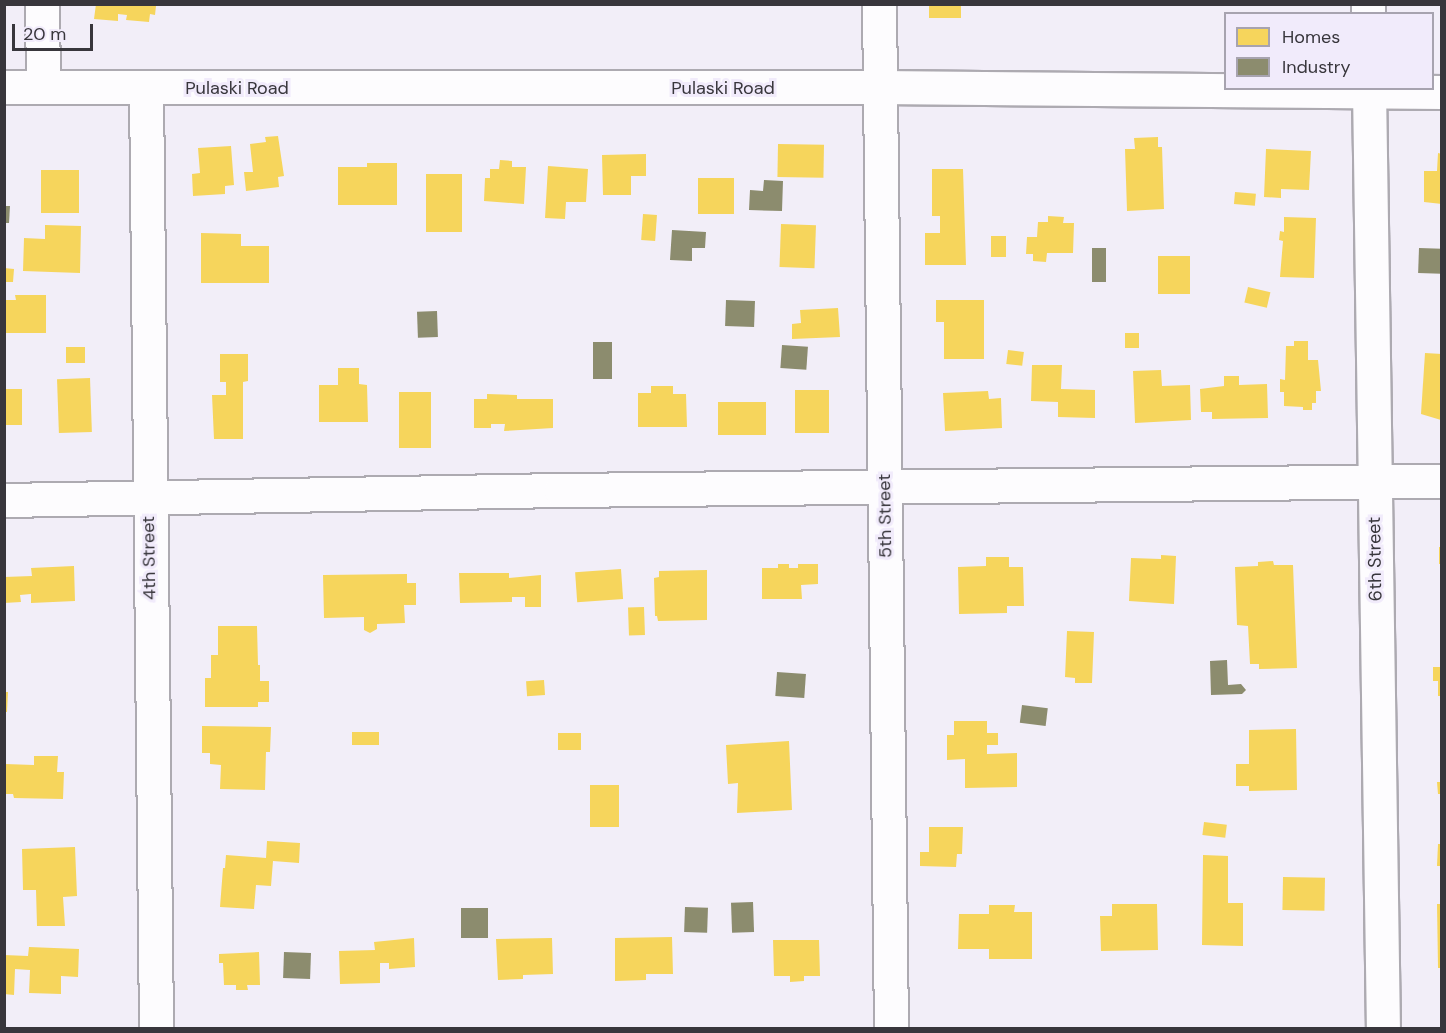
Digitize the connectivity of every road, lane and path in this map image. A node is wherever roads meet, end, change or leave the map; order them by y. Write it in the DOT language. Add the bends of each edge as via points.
graph roads {
  1 [pos="42,4"];
  2 [pos="879,4"];
  3 [pos="4,87"];
  4 [pos="43,87"];
  5 [pos="880,87"];
  6 [pos="146,88"];
  7 [pos="1224,89"];
  8 [pos="1369,90"];
  9 [pos="1442,92"];
  10 [pos="1442,481"];
  11 [pos="1374,482"];
  12 [pos="885,486"];
  13 [pos="148,499"];
  14 [pos="4,500"];
  15 [pos="156,1029"];
  16 [pos="891,1029"];
  17 [pos="1383,1029"];
  1 -- 4 [label="street"];
  2 -- 5 [label="street, 5th Street"];
  3 -- 4 [label="street, Pulaski Road"];
  4 -- 6 [label="street, Pulaski Road"];
  5 -- 6 [label="street, Pulaski Road"];
  5 -- 7 [label="street, Pulaski Road"];
  5 -- 12 [label="street, 5th Street"];
  6 -- 13 [label="street, 4th Street"];
  8 -- 9 [label="street, Pulaski Road"];
  8 -- 11 [label="street, 6th Street"];
  10 -- 11 [label="street"];
  11 -- 12 [label="street"];
  11 -- 17 [label="street, 6th Street"];
  12 -- 13 [label="street"];
  12 -- 16 [label="street, 5th Street"];
  13 -- 14 [label="street"];
  13 -- 15 [label="street, 4th Street"];
}
